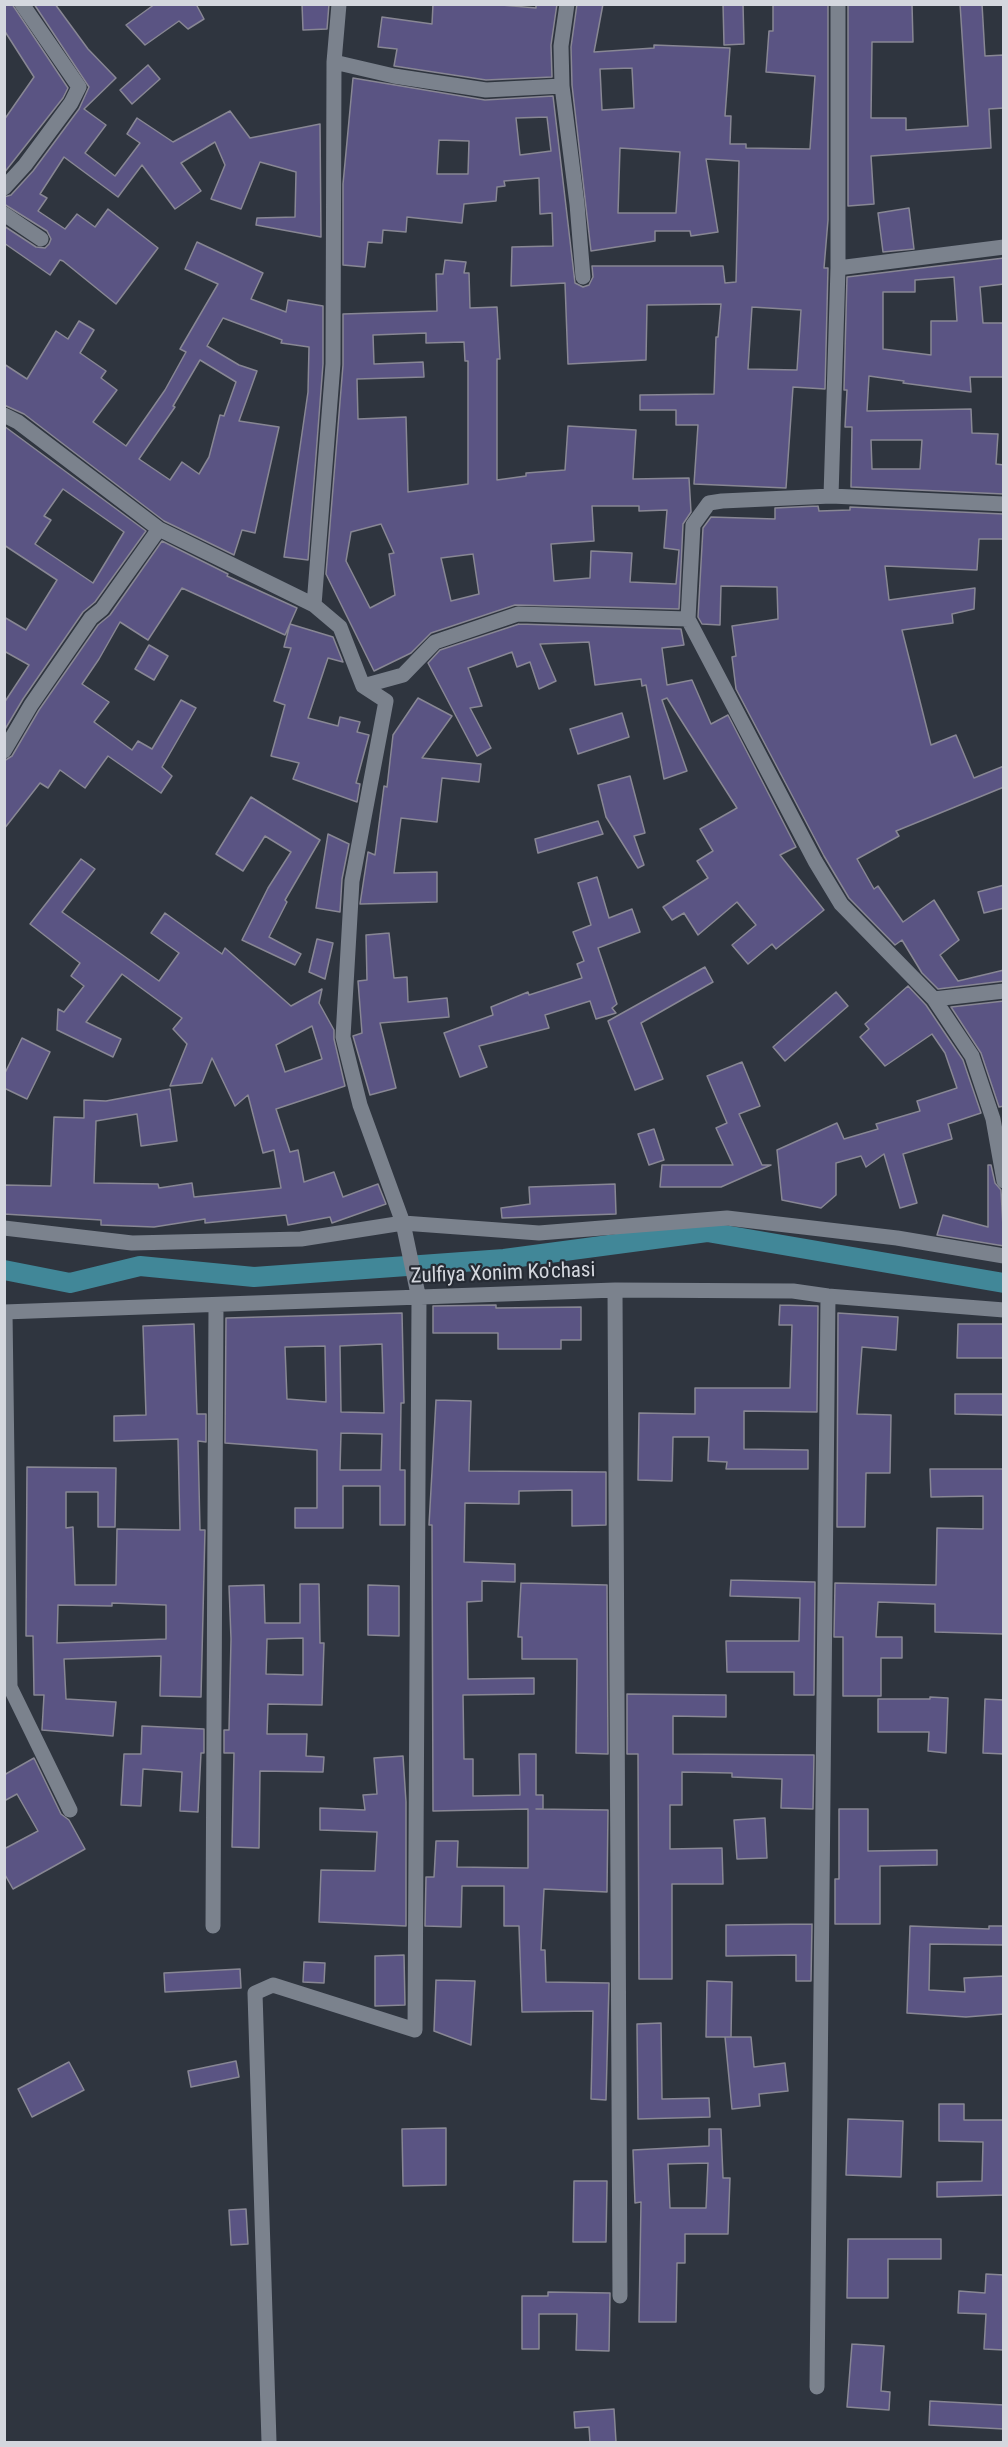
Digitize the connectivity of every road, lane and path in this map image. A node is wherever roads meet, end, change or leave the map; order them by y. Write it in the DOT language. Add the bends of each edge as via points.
graph roads {
  1 [pos="22,4"];
  2 [pos="339,4"];
  3 [pos="567,4"];
  4 [pos="838,4"];
  5 [pos="334,62"];
  6 [pos="562,86"];
  7 [pos="4,188"];
  8 [pos="4,214"];
  9 [pos="41,239"];
  10 [pos="1004,247"];
  11 [pos="838,268"];
  12 [pos="583,277"];
  13 [pos="4,415"];
  14 [pos="831,496"];
  15 [pos="1004,504"];
  16 [pos="159,529"];
  17 [pos="314,604"];
  18 [pos="688,618"];
  19 [pos="363,686"];
  20 [pos="4,751"];
  21 [pos="1004,991"];
  22 [pos="934,999"];
  23 [pos="1004,1181"];
  24 [pos="4,1228"];
  25 [pos="405,1230"];
  26 [pos="1004,1256"];
  27 [pos="615,1290"];
  28 [pos="418,1292"];
  29 [pos="828,1296"];
  30 [pos="216,1305"];
  31 [pos="1004,1310"];
  32 [pos="5,1312"];
  33 [pos="7,1689"];
  34 [pos="70,1810"];
  35 [pos="213,1926"];
  36 [pos="620,2295"];
  37 [pos="817,2387"];
  38 [pos="269,2442"];
  1 -- 7 [label="street" via="78,87 64,112"];
  2 -- 5 [label="street"];
  3 -- 6 [label="street" via="561,46"];
  4 -- 11 [label="street"];
  5 -- 6 [label="street" via="486,90"];
  5 -- 17 [label="street" via="333,364"];
  6 -- 12 [label="street"];
  8 -- 9 [label="street"];
  10 -- 11 [label="street"];
  11 -- 14 [label="street"];
  13 -- 16 [label="street"];
  14 -- 15 [label="street"];
  14 -- 18 [label="street" via="709,504 693,525"];
  16 -- 17 [label="street"];
  16 -- 20 [label="street" via="102,609 91,618"];
  17 -- 19 [label="street" via="340,627"];
  18 -- 19 [label="street" via="518,614 435,642 403,675"];
  18 -- 22 [label="street" via="841,904"];
  19 -- 25 [label="street" via="386,701 352,881 343,1037 360,1105"];
  21 -- 22 [label="street"];
  22 -- 23 [label="street" via="972,1056 993,1119"];
  24 -- 25 [label="street" via="132,1243 301,1239"];
  25 -- 26 [label="street" via="539,1233 727,1218 897,1238"];
  25 -- 28 [label="street"];
  27 -- 28 [label="street, Zulfiya Xonim Ko'chasi"];
  27 -- 29 [label="street, Zulfiya Xonim Ko'chasi" via="793,1291"];
  27 -- 36 [label="street"];
  28 -- 30 [label="street, Zulfiya Xonim Ko'chasi"];
  28 -- 38 [label="street" via="415,2030 273,1985 255,1994"];
  29 -- 31 [label="street, Zulfiya Xonim Ko'chasi"];
  29 -- 37 [label="street"];
  30 -- 32 [label="street, Zulfiya Xonim Ko'chasi"];
  30 -- 35 [label="street"];
  32 -- 33 [label="street"];
  33 -- 34 [label="street"];
}
